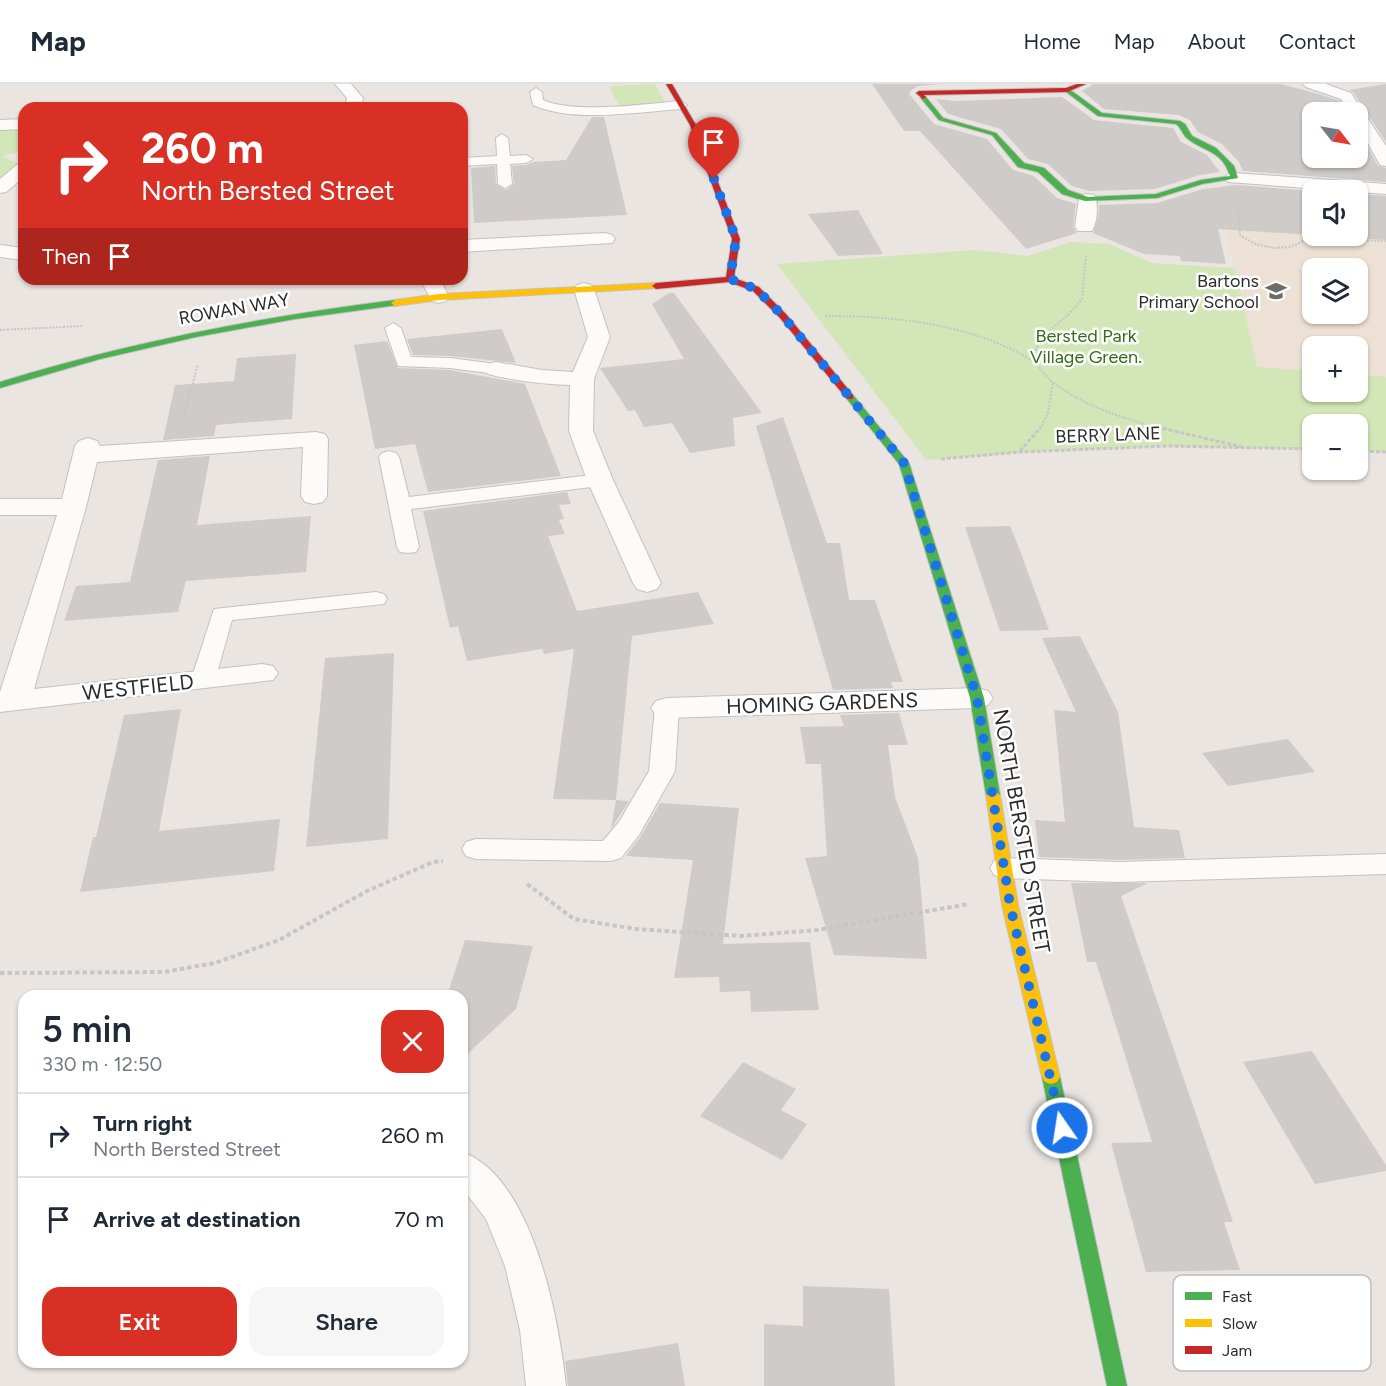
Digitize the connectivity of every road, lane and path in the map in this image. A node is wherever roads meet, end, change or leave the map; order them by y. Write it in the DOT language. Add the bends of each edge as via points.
graph roads {
  1 [pos="343,84"];
  2 [pos="669,84"];
  3 [pos="1083,84"];
  4 [pos="1311,84"];
  5 [pos="1067,90"];
  6 [pos="536,92"];
  7 [pos="354,102"];
  8 [pos="1350,102"];
  9 [pos="1368,104"];
  10 [pos="1374,104"];
  11 [pos="681,105"];
  12 [pos="18,124"];
  13 [pos="0,125"];
  14 [pos="1368,131"];
  15 [pos="502,138"];
  16 [pos="526,159"];
  17 [pos="505,160"];
  18 [pos="1386,161"];
  19 [pos="468,162"];
  20 [pos="18,173"];
  21 [pos="1234,178"];
  22 [pos="505,184"];
  23 [pos="0,188"];
  24 [pos="1386,189"];
  25 [pos="1088,199"];
  26 [pos="1238,205"];
  27 [pos="1085,228"];
  28 [pos="605,239"];
  29 [pos="1386,241"];
  30 [pos="468,246"];
  31 [pos="0,251"];
  32 [pos="18,253"];
  33 [pos="730,279"];
  34 [pos="434,288"];
  35 [pos="584,289"];
  36 [pos="783,316"];
  37 [pos="393,328"];
  38 [pos="199,360"];
  39 [pos="1031,360"];
  40 [pos="496,369"];
  41 [pos="582,379"];
  42 [pos="1053,382"];
  43 [pos="0,385"];
  44 [pos="1242,447"];
  45 [pos="1302,449"];
  46 [pos="141,451"];
  47 [pos="1368,451"];
  48 [pos="1020,452"];
  49 [pos="1386,452"];
  50 [pos="389,457"];
  51 [pos="904,463"];
  52 [pos="600,480"];
  53 [pos="314,496"];
  54 [pos="400,504"];
  55 [pos="0,507"];
  56 [pos="73,507"];
  57 [pos="408,547"];
  58 [pos="647,583"];
  59 [pos="376,599"];
  60 [pos="262,673"];
  61 [pos="203,680"];
  62 [pos="977,698"];
  63 [pos="7,702"];
  64 [pos="667,708"];
  65 [pos="476,849"];
  66 [pos="445,861"];
  67 [pos="1386,864"];
  68 [pos="1004,868"];
  69 [pos="516,879"];
  70 [pos="1010,905"];
  71 [pos="0,973"];
  72 [pos="468,1171"];
  73 [pos="546,1386"];
  74 [pos="1117,1386"];
  1 -- 7 [label="street"];
  2 -- 11 [label="street"];
  3 -- 5 [label="street"];
  4 -- 8 [label="street" via="1337,92"];
  5 -- 21 [label="street" via="1100,114 1178,122 1189,136 1215,149"];
  5 -- 25 [label="street" via="919,93 940,119 994,134 1021,165 1041,170 1065,192"];
  6 -- 11 [label="lane" via="537,102 551,108"];
  9 -- 10 [label="street"];
  11 -- 33 [label="street" via="693,124 736,239"];
  12 -- 13 [label="street"];
  14 -- 18 [label="street"];
  15 -- 17 [label="lane"];
  16 -- 17 [label="lane"];
  17 -- 19 [label="lane"];
  17 -- 22 [label="lane"];
  20 -- 23 [label="street"];
  21 -- 24 [label="street"];
  21 -- 25 [label="street" via="1201,182 1157,196"];
  25 -- 27 [label="street"];
  26 -- 29 [label="path" via="1240,236 1254,245 1285,247 1307,239"];
  27 -- 39 [label="path" via="1082,299 1041,337"];
  28 -- 30 [label="street"];
  31 -- 32 [label="street"];
  33 -- 35 [label="street, ROWAN WAY"];
  33 -- 36 [label="street, NORTH BERSTED STREET" via="756,289"];
  34 -- 35 [label="street, ROWAN WAY"];
  34 -- 43 [label="street, ROWAN WAY" via="135,347"];
  35 -- 41 [label="street" via="599,337"];
  36 -- 39 [label="path" via="873,316 916,322 990,339"];
  36 -- 51 [label="street, NORTH BERSTED STREET"];
  37 -- 40 [label="lane" via="404,362"];
  38 -- 46 [label="path" via="181,425 147,430"];
  39 -- 42 [label="path"];
  40 -- 41 [label="street"];
  41 -- 52 [label="street" via="581,431"];
  42 -- 44 [label="path" via="1096,407 1128,419"];
  42 -- 48 [label="path" via="1047,419"];
  44 -- 45 [label="path, BERRY LANE"];
  44 -- 48 [label="path, BERRY LANE"];
  46 -- 53 [label="street" via="316,439"];
  46 -- 56 [label="street, WESTFIELD" via="86,451"];
  47 -- 49 [label="path"];
  48 -- 51 [label="path, BERRY LANE"];
  50 -- 54 [label="lane"];
  51 -- 62 [label="street, NORTH BERSTED STREET"];
  52 -- 54 [label="lane"];
  52 -- 58 [label="street"];
  54 -- 57 [label="lane"];
  55 -- 56 [label="street"];
  56 -- 63 [label="street, WESTFIELD"];
  59 -- 61 [label="lane" via="222,614"];
  60 -- 61 [label="street, WESTFIELD"];
  61 -- 63 [label="street, WESTFIELD"];
  62 -- 64 [label="street, HOMING GARDENS"];
  62 -- 68 [label="street, NORTH BERSTED STREET"];
  64 -- 65 [label="lane" via="662,771 629,828 610,851"];
  66 -- 71 [label="path" via="433,862 367,891 279,940 215,963 164,972"];
  67 -- 68 [label="lane" via="1118,872"];
  68 -- 70 [label="street, NORTH BERSTED STREET"];
  69 -- 70 [label="path" via="574,919 636,929 742,936 817,930 976,903"];
  70 -- 74 [label="street, NORTH BERSTED STREET" via="1073,1172"];
  72 -- 73 [label="lane" via="496,1201 516,1242 543,1346"];
}
